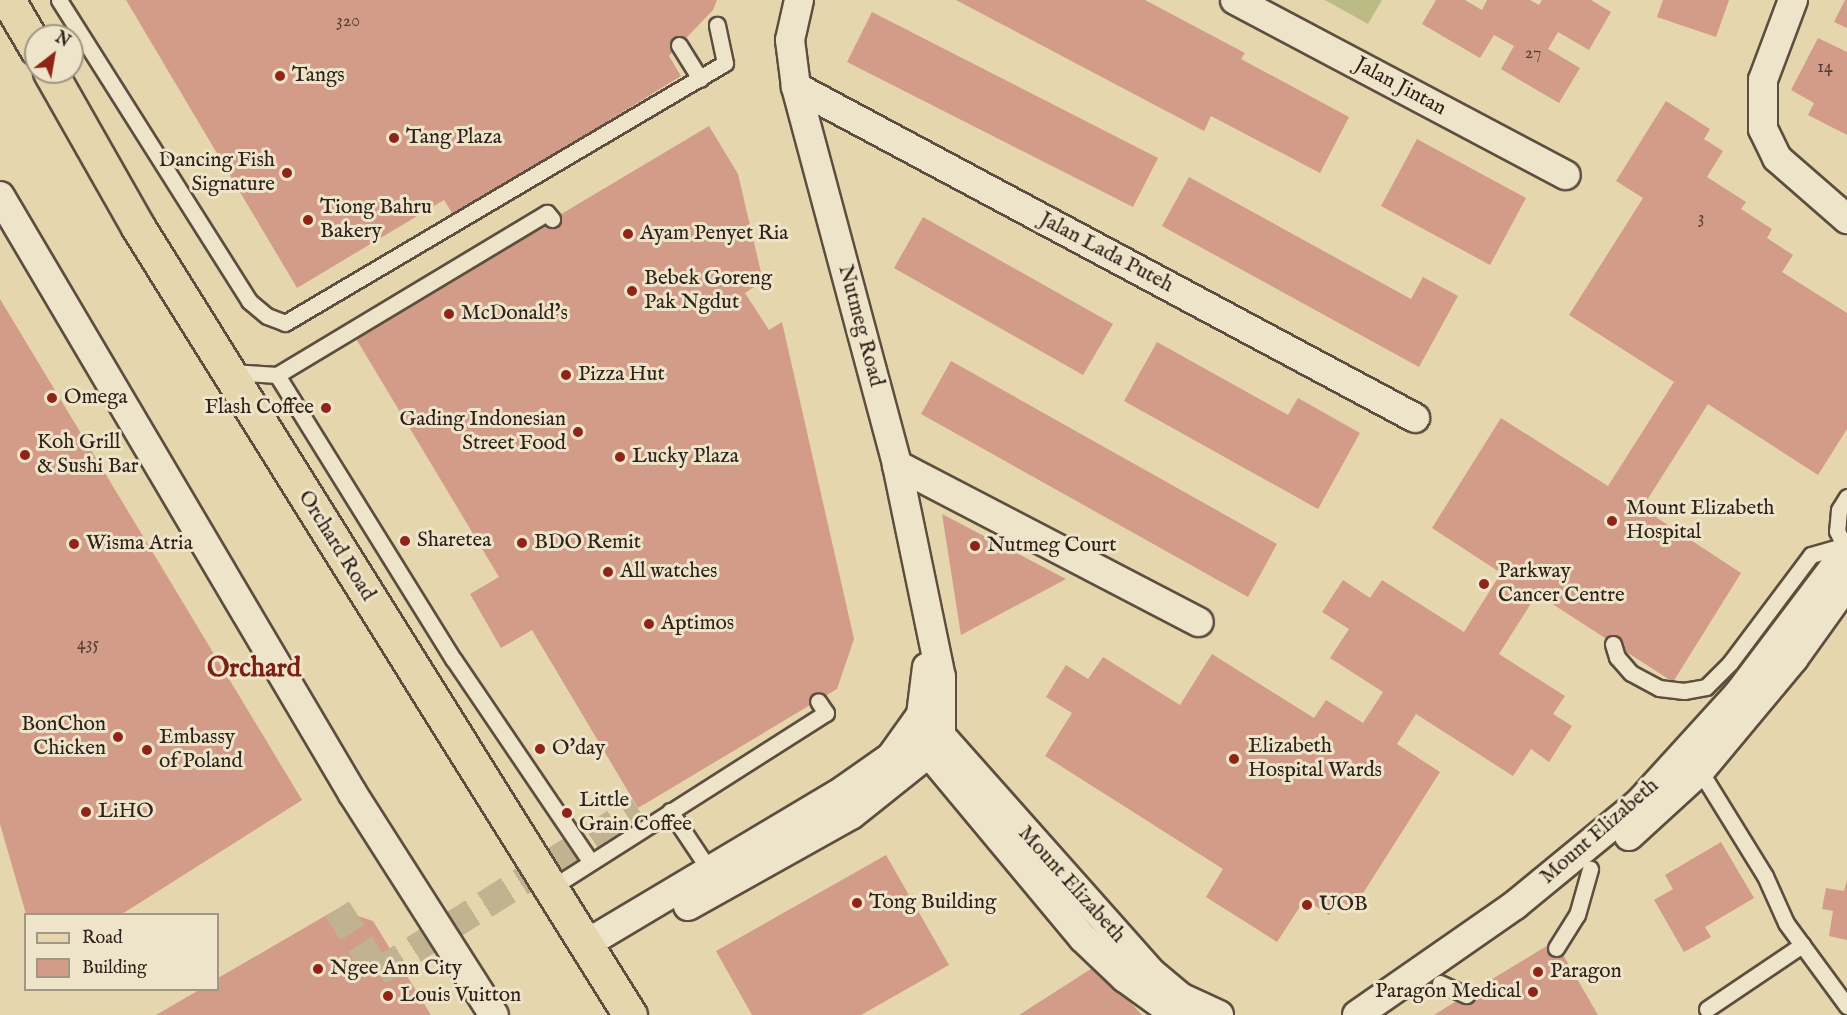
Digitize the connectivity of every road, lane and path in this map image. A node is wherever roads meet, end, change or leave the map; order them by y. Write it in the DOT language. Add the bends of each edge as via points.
graph roads {
  1 [pos="8,0"];
  2 [pos="59,0"];
  3 [pos="798,0"];
  4 [pos="1235,0"];
  5 [pos="1793,0"];
  6 [pos="717,25"];
  7 [pos="24,27"];
  8 [pos="679,45"];
  9 [pos="700,79"];
  10 [pos="57,84"];
  11 [pos="796,87"];
  12 [pos="1565,175"];
  13 [pos="0,196"];
  14 [pos="552,219"];
  15 [pos="1847,219"];
  16 [pos="228,371"];
  17 [pos="277,375"];
  18 [pos="1415,418"];
  19 [pos="897,465"];
  20 [pos="1847,497"];
  21 [pos="1846,550"];
  22 [pos="1847,584"];
  23 [pos="1199,622"];
  24 [pos="1613,644"];
  25 [pos="818,701"];
  26 [pos="925,733"];
  27 [pos="1694,761"];
  28 [pos="670,811"];
  29 [pos="1003,825"];
  30 [pos="590,861"];
  31 [pos="1590,869"];
  32 [pos="710,871"];
  33 [pos="551,888"];
  34 [pos="1802,945"];
  35 [pos="1556,948"];
  36 [pos="591,951"];
  37 [pos="1440,983"];
  38 [pos="1466,995"];
  39 [pos="1847,1006"];
  40 [pos="1707,1009"];
  41 [pos="494,1015"];
  42 [pos="630,1015"];
  43 [pos="1176,1015"];
  44 [pos="1219,1015"];
  45 [pos="1358,1015"];
  46 [pos="1391,1015"];
  1 -- 7 [label="main road"];
  2 -- 9 [label="lane" via="249,300 267,316 285,323"];
  3 -- 11 [label="street, Nutmeg Road" via="790,40"];
  4 -- 12 [label="street, Jalan Jintan"];
  5 -- 15 [label="street" via="1764,81 1763,129 1777,158"];
  6 -- 9 [label="lane" via="725,63"];
  8 -- 9 [label="lane"];
  10 -- 16 [label="main road, Orchard Road"];
  11 -- 18 [label="street, Jalan Lada Puteh"];
  11 -- 19 [label="street, Nutmeg Road"];
  13 -- 41 [label="street" via="353,794"];
  14 -- 17 [label="lane" via="547,213"];
  16 -- 17 [label="lane"];
  16 -- 33 [label="main road, Orchard Road"];
  17 -- 30 [label="lane" via="454,660"];
  19 -- 23 [label="street"];
  19 -- 26 [label="street, Nutmeg Road" via="941,677"];
  20 -- 21 [label="lane" via="1839,510 1837,531"];
  21 -- 24 [label="lane" via="1811,555 1730,663 1706,687 1684,691 1659,688 1631,673 1617,657"];
  21 -- 27 [label="street, Mount Elizabeth" via="1739,693"];
  22 -- 27 [label="street, Mount Elizabeth" via="1794,658"];
  25 -- 28 [label="lane" via="826,713"];
  26 -- 29 [label="street, Mount Elizabeth"];
  26 -- 32 [label="street" via="854,783"];
  26 -- 36 [label="street" via="851,815"];
  27 -- 31 [label="street, Mount Elizabeth"];
  27 -- 34 [label="lane" via="1765,876 1786,923"];
  27 -- 45 [label="street, Mount Elizabeth" via="1515,905"];
  28 -- 30 [label="lane"];
  28 -- 32 [label="lane"];
  29 -- 43 [label="street, Mount Elizabeth" via="1083,938 1125,978"];
  29 -- 44 [label="street, Mount Elizabeth" via="1180,998"];
  30 -- 33 [label="lane"];
  31 -- 35 [label="lane" via="1577,915"];
  31 -- 37 [label="street, Mount Elizabeth"];
  32 -- 36 [label="street"];
  33 -- 36 [label="main road, Orchard Road"];
  34 -- 39 [label="lane"];
  34 -- 40 [label="lane"];
  36 -- 42 [label="main road, Orchard Road"];
  37 -- 38 [label="lane"];
  37 -- 46 [label="street, Mount Elizabeth"];
}
